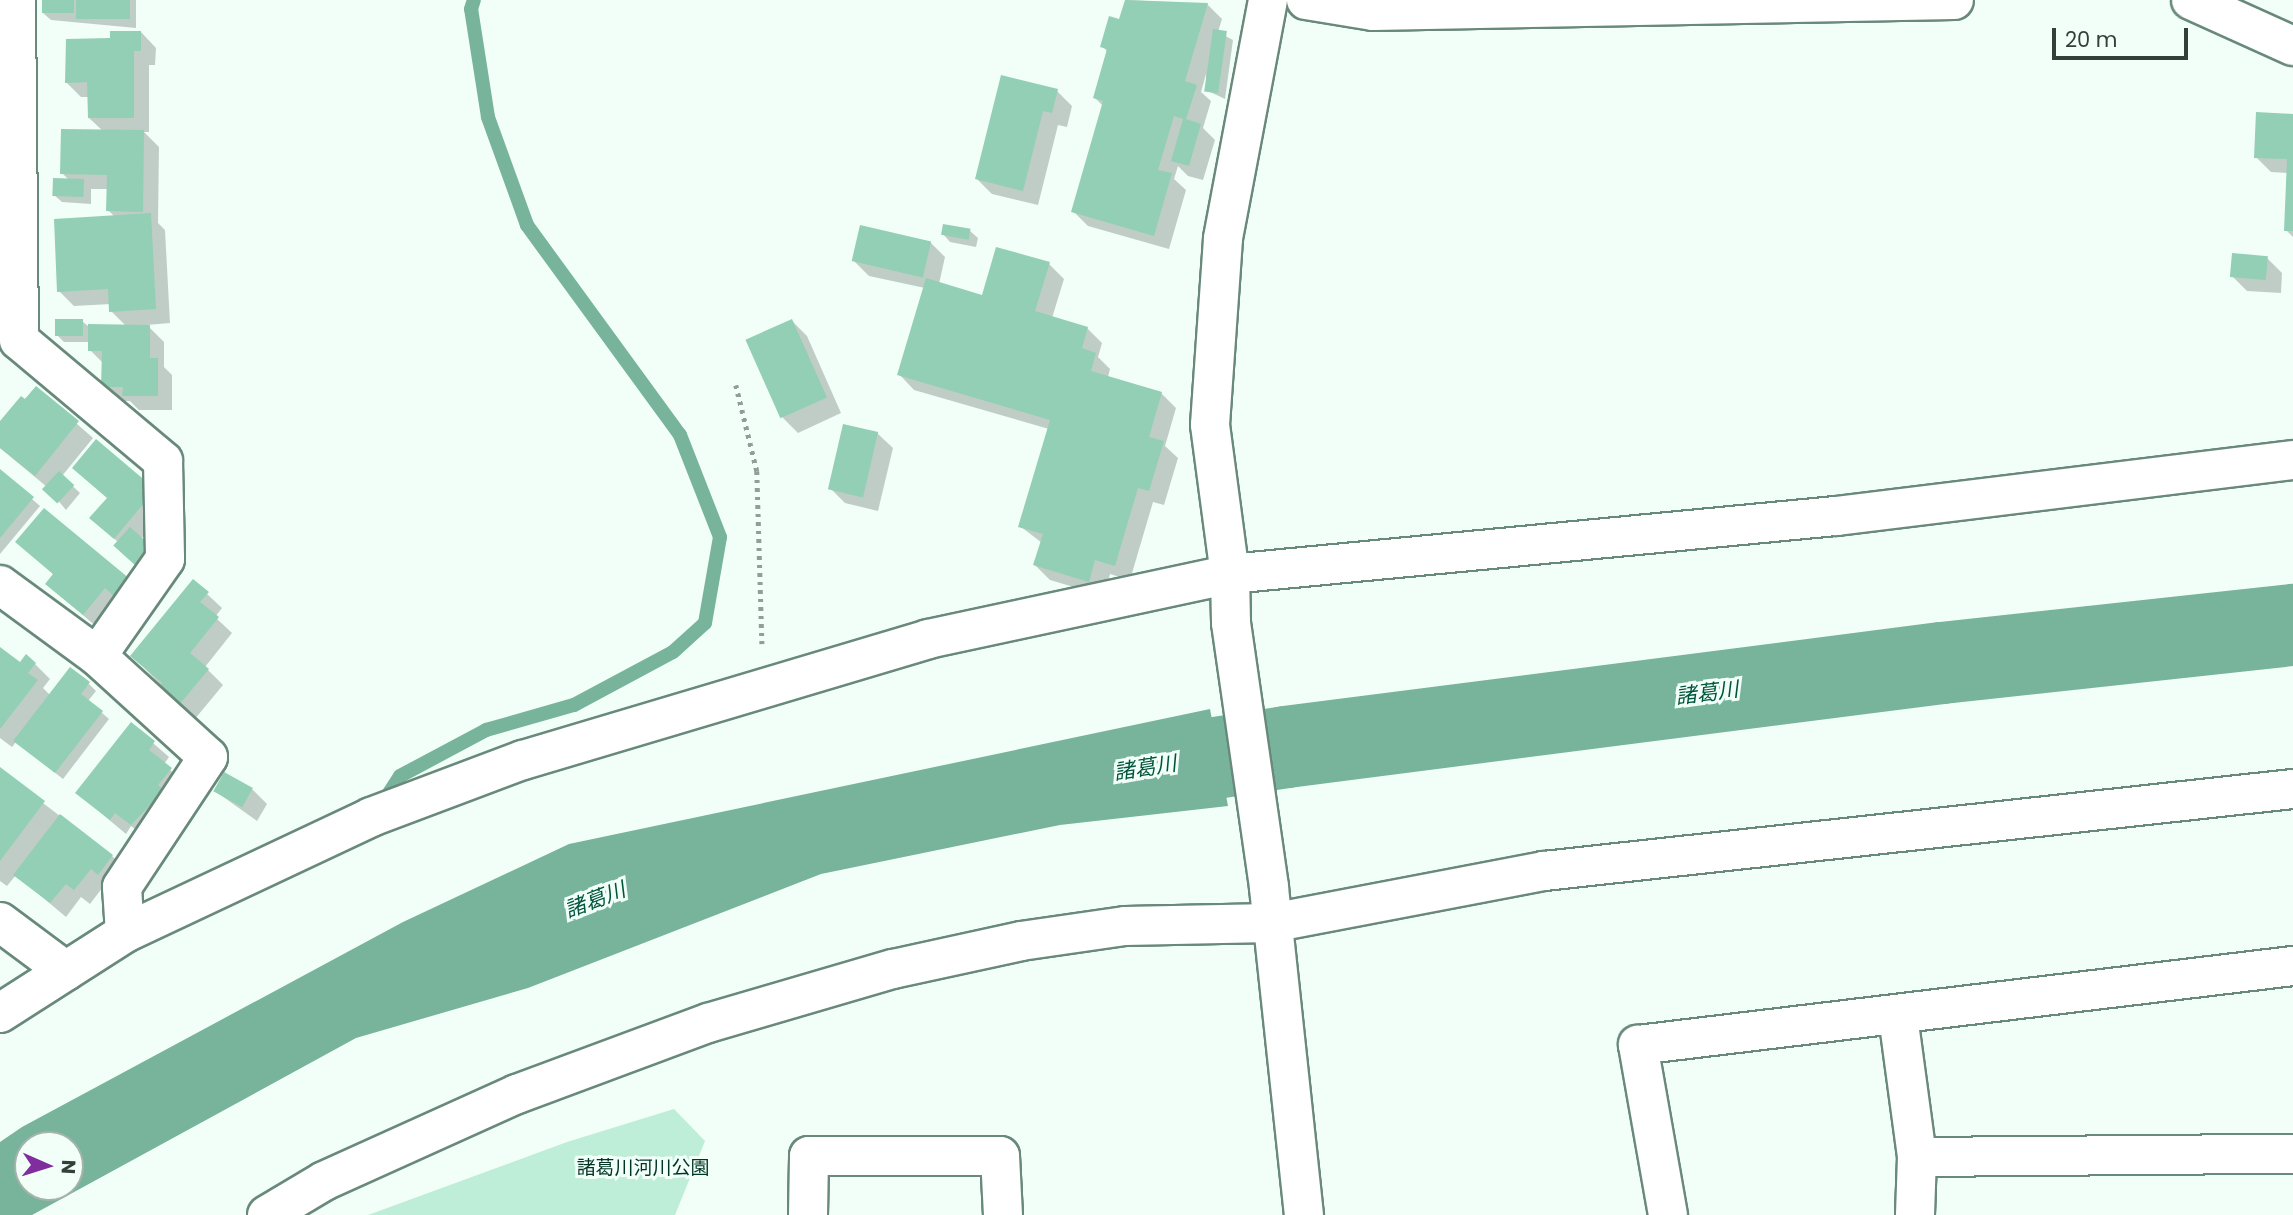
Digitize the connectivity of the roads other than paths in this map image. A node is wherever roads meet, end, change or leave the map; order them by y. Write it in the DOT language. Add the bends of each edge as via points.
graph roads {
  1 [pos="16,0"];
  2 [pos="1268,0"];
  3 [pos="1306,0"];
  4 [pos="1954,0"];
  5 [pos="2192,0"];
  6 [pos="2293,46"];
  7 [pos="10,340"];
  8 [pos="2293,460"];
  9 [pos="1230,574"];
  10 [pos="0,585"];
  11 [pos="97,656"];
  12 [pos="2293,789"];
  13 [pos="1270,906"];
  14 [pos="0,922"];
  15 [pos="125,933"];
  16 [pos="2293,966"];
  17 [pos="66,971"];
  18 [pos="0,1013"];
  19 [pos="1898,1016"];
  20 [pos="2293,1153"];
  21 [pos="1917,1157"];
  22 [pos="267,1215"];
  23 [pos="808,1215"];
  24 [pos="1003,1215"];
  25 [pos="1304,1215"];
  26 [pos="1668,1215"];
  27 [pos="1915,1215"];
  1 -- 7 [label="street"];
  2 -- 9 [label="street" via="1223,239 1212,385 1210,425"];
  3 -- 4 [label="street" via="1373,11"];
  5 -- 6 [label="street"];
  7 -- 11 [label="street" via="163,461 165,559"];
  8 -- 9 [label="street" via="1836,516"];
  9 -- 13 [label="street" via="1231,623"];
  9 -- 15 [label="street" via="928,639 523,761 372,817"];
  10 -- 11 [label="street"];
  11 -- 15 [label="street" via="208,757 122,887"];
  12 -- 13 [label="street" via="1544,871"];
  13 -- 22 [label="street" via="1021,941 892,969 708,1023 517,1094 324,1181"];
  13 -- 25 [label="street"];
  14 -- 17 [label="street"];
  15 -- 17 [label="street"];
  16 -- 19 [label="street"];
  17 -- 18 [label="street"];
  19 -- 21 [label="street"];
  19 -- 26 [label="street" via="1637,1045"];
  20 -- 21 [label="street"];
  21 -- 27 [label="street"];
  23 -- 24 [label="street" via="809,1156 1000,1156"];
}
